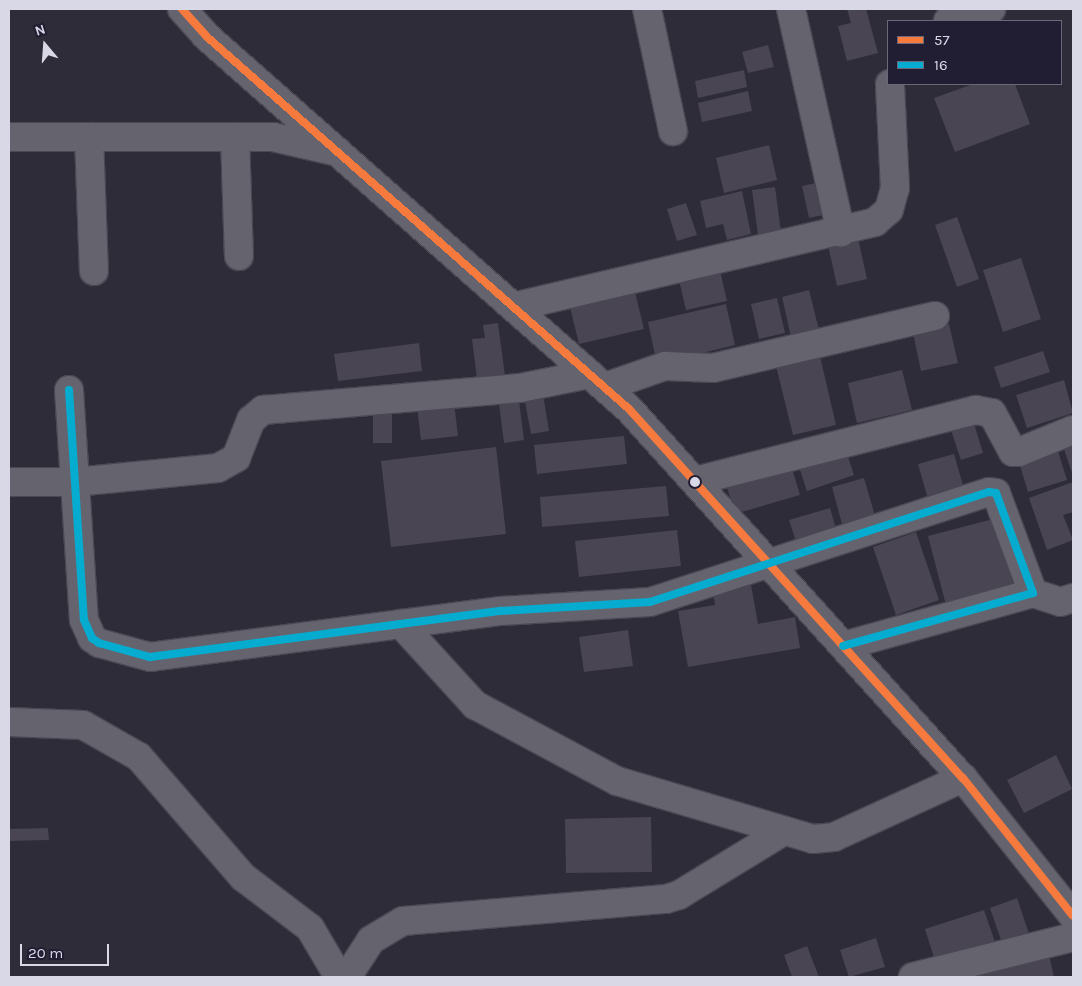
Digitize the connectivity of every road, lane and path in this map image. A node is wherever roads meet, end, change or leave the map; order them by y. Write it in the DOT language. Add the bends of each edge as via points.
graph roads {
  1 [pos="182,9"];
  2 [pos="647,9"];
  3 [pos="792,9"];
  4 [pos="984,10"];
  5 [pos="951,20"];
  6 [pos="890,85"];
  7 [pos="673,131"];
  8 [pos="89,137"];
  9 [pos="235,137"];
  10 [pos="9,138"];
  11 [pos="338,152"];
  12 [pos="841,232"];
  13 [pos="239,256"];
  14 [pos="94,271"];
  15 [pos="513,307"];
  16 [pos="935,316"];
  17 [pos="597,380"];
  18 [pos="69,390"];
  19 [pos="1073,430"];
  20 [pos="695,481"];
  21 [pos="9,482"];
  22 [pos="75,482"];
  23 [pos="770,564"];
  24 [pos="1032,594"];
  25 [pos="1073,598"];
  26 [pos="402,624"];
  27 [pos="843,646"];
  28 [pos="9,722"];
  29 [pos="963,778"];
  30 [pos="784,831"];
  31 [pos="1073,916"];
  32 [pos="1073,937"];
  33 [pos="339,977"];
  34 [pos="347,977"];
  35 [pos="913,977"];
  1 -- 11 [label="street" via="206,36"];
  2 -- 7 [label="street"];
  3 -- 12 [label="street"];
  4 -- 5 [label="street"];
  6 -- 12 [label="street" via="895,188 889,210 876,222"];
  8 -- 9 [label="street"];
  8 -- 10 [label="street"];
  8 -- 14 [label="street"];
  9 -- 11 [label="street" via="273,137"];
  9 -- 13 [label="street"];
  11 -- 15 [label="street"];
  12 -- 15 [label="street"];
  15 -- 17 [label="street"];
  16 -- 17 [label="street" via="713,368 666,366"];
  17 -- 20 [label="street"];
  17 -- 22 [label="street" via="263,410 251,420 242,450 228,465"];
  18 -- 22 [label="street"];
  19 -- 20 [label="street" via="1013,452 992,413 976,410"];
  20 -- 23 [label="street"];
  21 -- 22 [label="street"];
  22 -- 26 [label="street" via="84,620 92,638 99,643 150,656"];
  23 -- 24 [label="street" via="993,491 999,497"];
  23 -- 26 [label="street" via="650,602 502,611"];
  23 -- 27 [label="street"];
  24 -- 25 [label="street" via="1060,602"];
  24 -- 27 [label="street"];
  26 -- 30 [label="street" via="467,698 494,716 628,786"];
  27 -- 29 [label="street"];
  28 -- 33 [label="street" via="83,726 138,757 243,877 310,928"];
  29 -- 30 [label="street" via="834,837 813,839"];
  29 -- 31 [label="street"];
  30 -- 34 [label="street" via="666,900 403,921 371,940"];
  32 -- 35 [label="street"];
}
